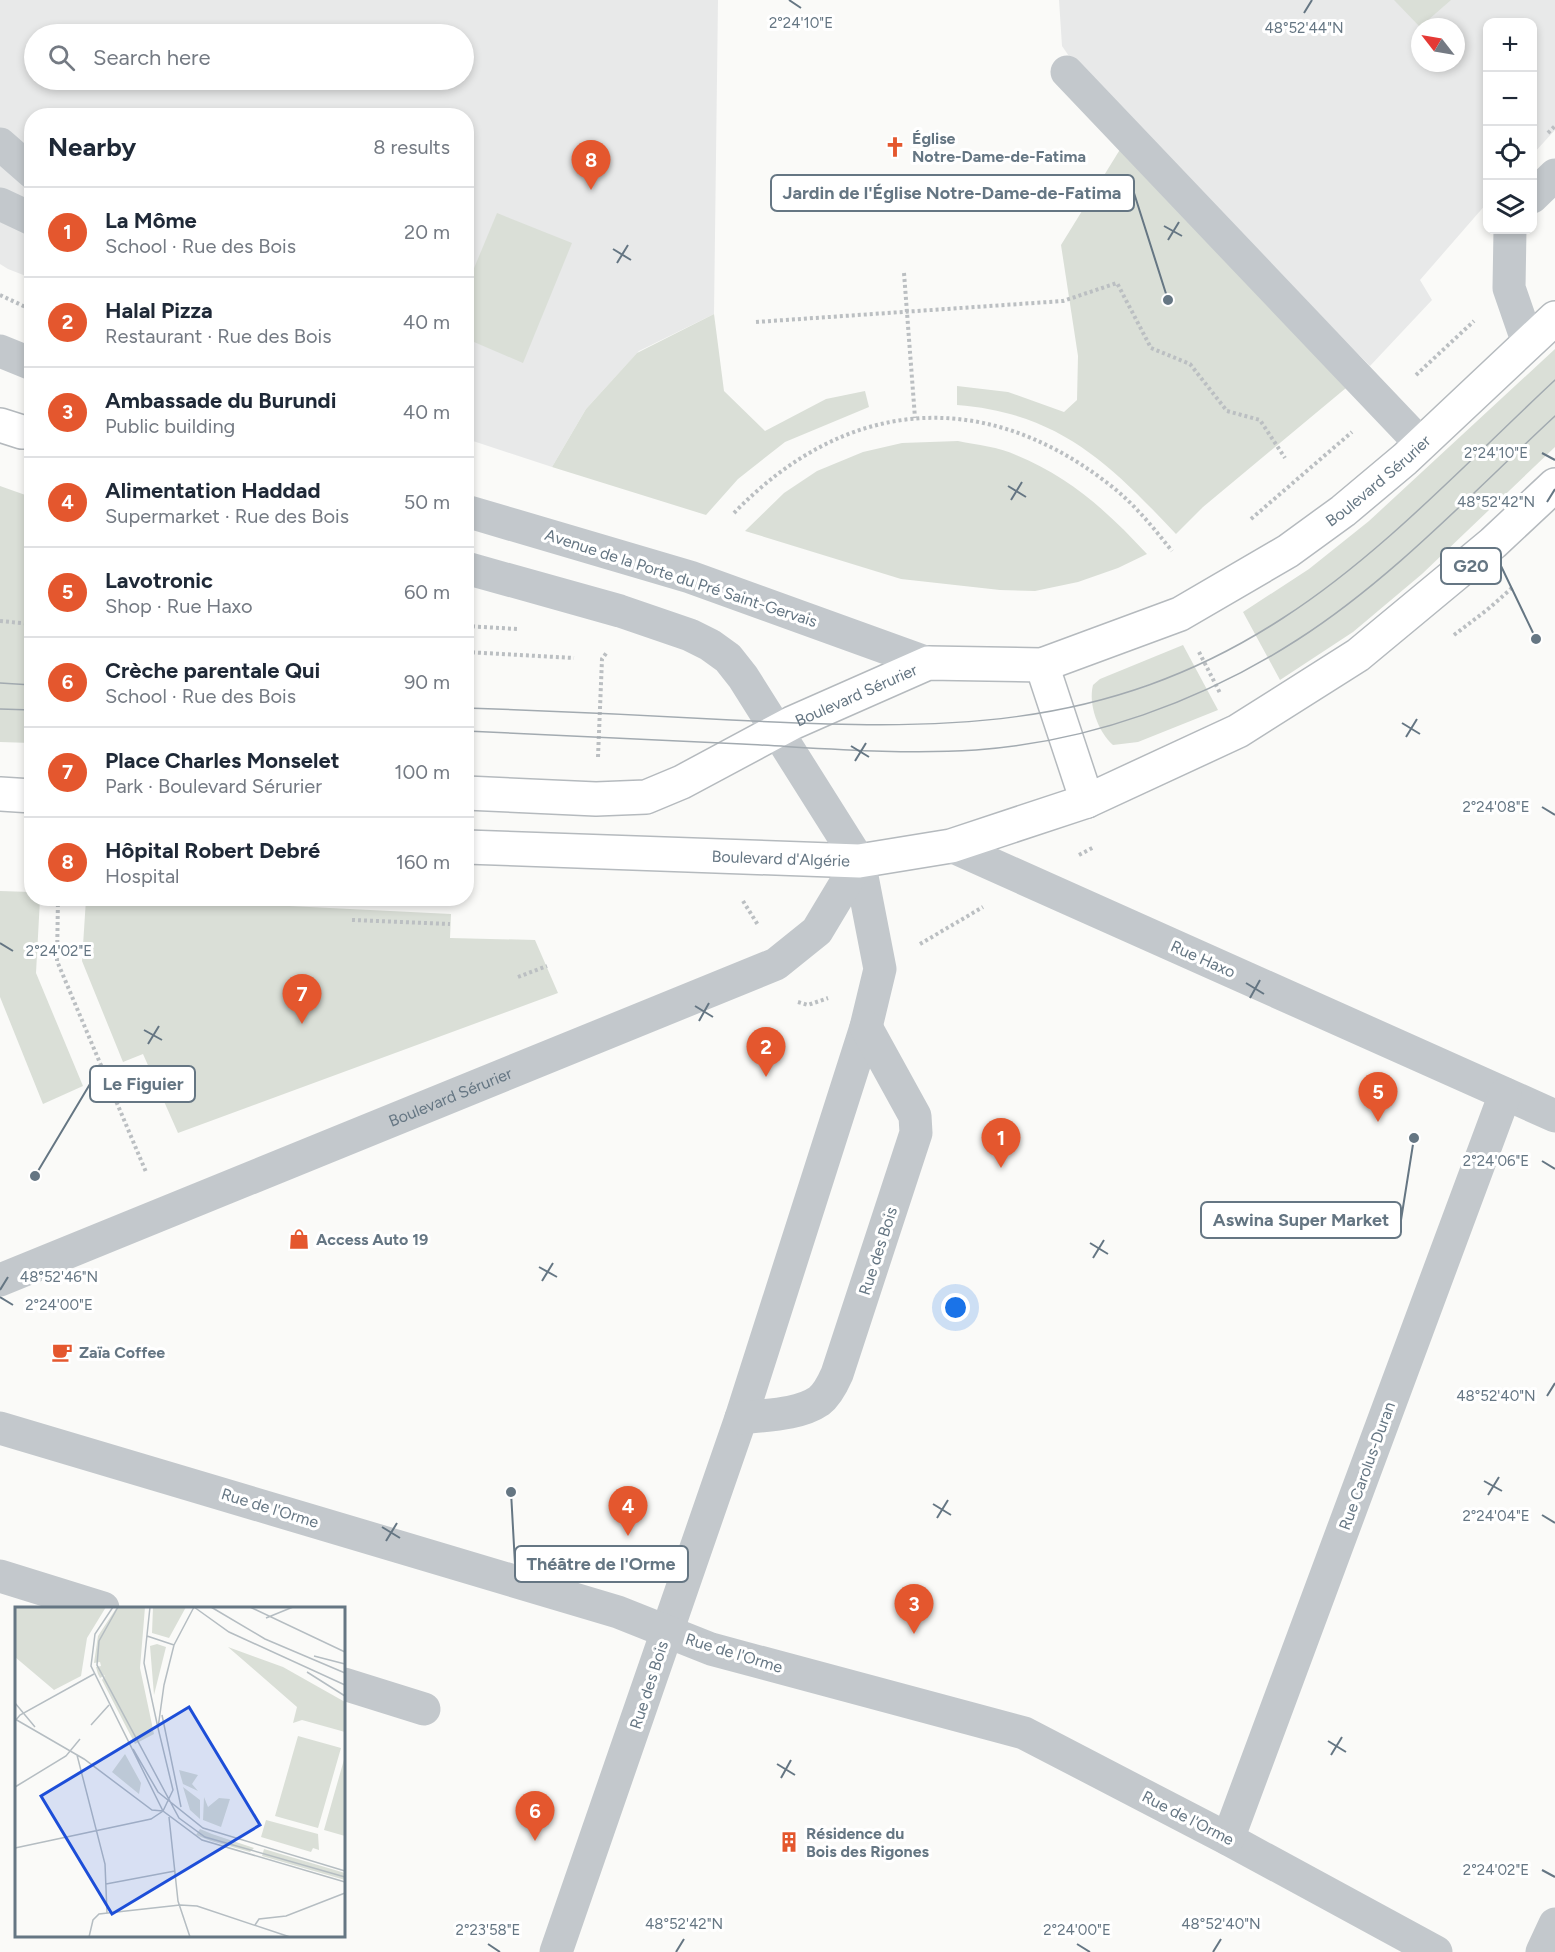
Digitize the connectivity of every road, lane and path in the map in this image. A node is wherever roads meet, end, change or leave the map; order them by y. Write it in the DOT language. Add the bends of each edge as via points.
graph roads {
  1 [pos="1067,72"];
  2 [pos="0,144"];
  3 [pos="24,165"];
  4 [pos="1555,175"];
  5 [pos="1537,193"];
  6 [pos="0,204"];
  7 [pos="24,215"];
  8 [pos="1510,234"];
  9 [pos="904,273"];
  10 [pos="0,295"];
  11 [pos="24,306"];
  12 [pos="907,311"];
  13 [pos="1481,314"];
  14 [pos="1555,318"];
  15 [pos="756,321"];
  16 [pos="1528,343"];
  17 [pos="0,351"];
  18 [pos="24,361"];
  19 [pos="1384,404"];
  20 [pos="915,418"];
  21 [pos="1421,444"];
  22 [pos="1285,458"];
  23 [pos="1555,485"];
  24 [pos="474,513"];
  25 [pos="734,513"];
  26 [pos="1245,524"];
  27 [pos="1172,551"];
  28 [pos="474,570"];
  29 [pos="1180,614"];
  30 [pos="0,621"];
  31 [pos="24,623"];
  32 [pos="474,627"];
  33 [pos="523,630"];
  34 [pos="474,652"];
  35 [pos="574,658"];
  36 [pos="602,659"];
  37 [pos="928,663"];
  38 [pos="1042,665"];
  39 [pos="777,730"];
  40 [pos="1238,731"];
  41 [pos="597,768"];
  42 [pos="474,793"];
  43 [pos="0,794"];
  44 [pos="24,796"];
  45 [pos="1087,801"];
  46 [pos="951,846"];
  47 [pos="474,847"];
  48 [pos="859,861"];
  49 [pos="988,903"];
  50 [pos="58,906"];
  51 [pos="352,920"];
  52 [pos="450,924"];
  53 [pos="919,945"];
  54 [pos="547,966"];
  55 [pos="518,977"];
  56 [pos="833,997"];
  57 [pos="792,999"];
  58 [pos="866,1027"];
  59 [pos="1505,1094"];
  60 [pos="1555,1116"];
  61 [pos="146,1172"];
  62 [pos="0,1280"];
  63 [pos="741,1418"];
  64 [pos="2,1434"];
  65 [pos="0,1576"];
  66 [pos="100,1607"];
  67 [pos="667,1632"];
  68 [pos="345,1684"];
  69 [pos="424,1709"];
  70 [pos="1228,1839"];
  71 [pos="1555,1924"];
  72 [pos="556,1952"];
  73 [pos="1436,1952"];
  74 [pos="1542,1952"];
  1 -- 19 [label="street"];
  2 -- 3 [label="street"];
  4 -- 5 [label="street"];
  6 -- 7 [label="street"];
  8 -- 16 [label="street" via="1509,288"];
  9 -- 12 [label="path"];
  10 -- 11 [label="path"];
  12 -- 15 [label="path"];
  12 -- 20 [label="path"];
  12 -- 22 [label="path" via="1063,301 1117,284 1151,348 1190,364 1227,411 1260,420"];
  13 -- 19 [label="path"];
  14 -- 16 [label="main road, Boulevard Sérurier"];
  16 -- 21 [label="main road, Boulevard Sérurier"];
  17 -- 18 [label="street"];
  19 -- 21 [label="street"];
  19 -- 26 [label="path"];
  20 -- 25 [label="path" via="867,426 824,443 759,487"];
  20 -- 27 [label="path" via="984,423 1022,434 1068,456 1139,510"];
  21 -- 29 [label="main road, Boulevard Sérurier" via="1288,551"];
  23 -- 40 [label="main road" via="1493,543 1358,655"];
  24 -- 37 [label="street, Avenue de la Porte du Pré Saint-Gervais" via="690,577"];
  28 -- 39 [label="street" via="620,611 710,645 728,658 743,677"];
  29 -- 38 [label="main road, Boulevard Sérurier"];
  29 -- 40 [label="path"];
  30 -- 31 [label="path"];
  32 -- 33 [label="path"];
  34 -- 35 [label="path"];
  36 -- 41 [label="path"];
  37 -- 38 [label="main road, Boulevard Sérurier"];
  37 -- 39 [label="main road, Boulevard Sérurier"];
  38 -- 45 [label="main road"];
  39 -- 42 [label="main road" via="682,782 646,797 596,800"];
  39 -- 48 [label="street"];
  40 -- 45 [label="main road"];
  43 -- 44 [label="main road"];
  45 -- 46 [label="main road, Boulevard d'Algérie"];
  46 -- 48 [label="main road, Boulevard d'Algérie"];
  46 -- 59 [label="street, Rue Haxo"];
  47 -- 48 [label="main road, Boulevard d'Algérie"];
  48 -- 58 [label="street, Rue des Bois" via="880,969"];
  48 -- 62 [label="street, Boulevard Sérurier" via="817,931 776,964"];
  49 -- 53 [label="path"];
  50 -- 61 [label="path" via="57,961"];
  51 -- 52 [label="path"];
  54 -- 55 [label="path"];
  56 -- 57 [label="path" via="808,1005"];
  58 -- 63 [label="street, Rue des Bois"];
  58 -- 63 [label="street, Rue des Bois" via="915,1116 916,1133 831,1387 819,1401 804,1408"];
  59 -- 60 [label="street, Rue Haxo"];
  59 -- 70 [label="street, Rue Carolus-Duran"];
  63 -- 67 [label="street, Rue des Bois"];
  64 -- 67 [label="street, Rue de l'Orme" via="606,1609"];
  65 -- 66 [label="street"];
  67 -- 70 [label="street, Rue de l'Orme" via="711,1649 1024,1733"];
  67 -- 72 [label="street, Rue des Bois"];
  68 -- 69 [label="street"];
  70 -- 73 [label="street, Rue de l'Orme"];
  71 -- 74 [label="street"];
}
